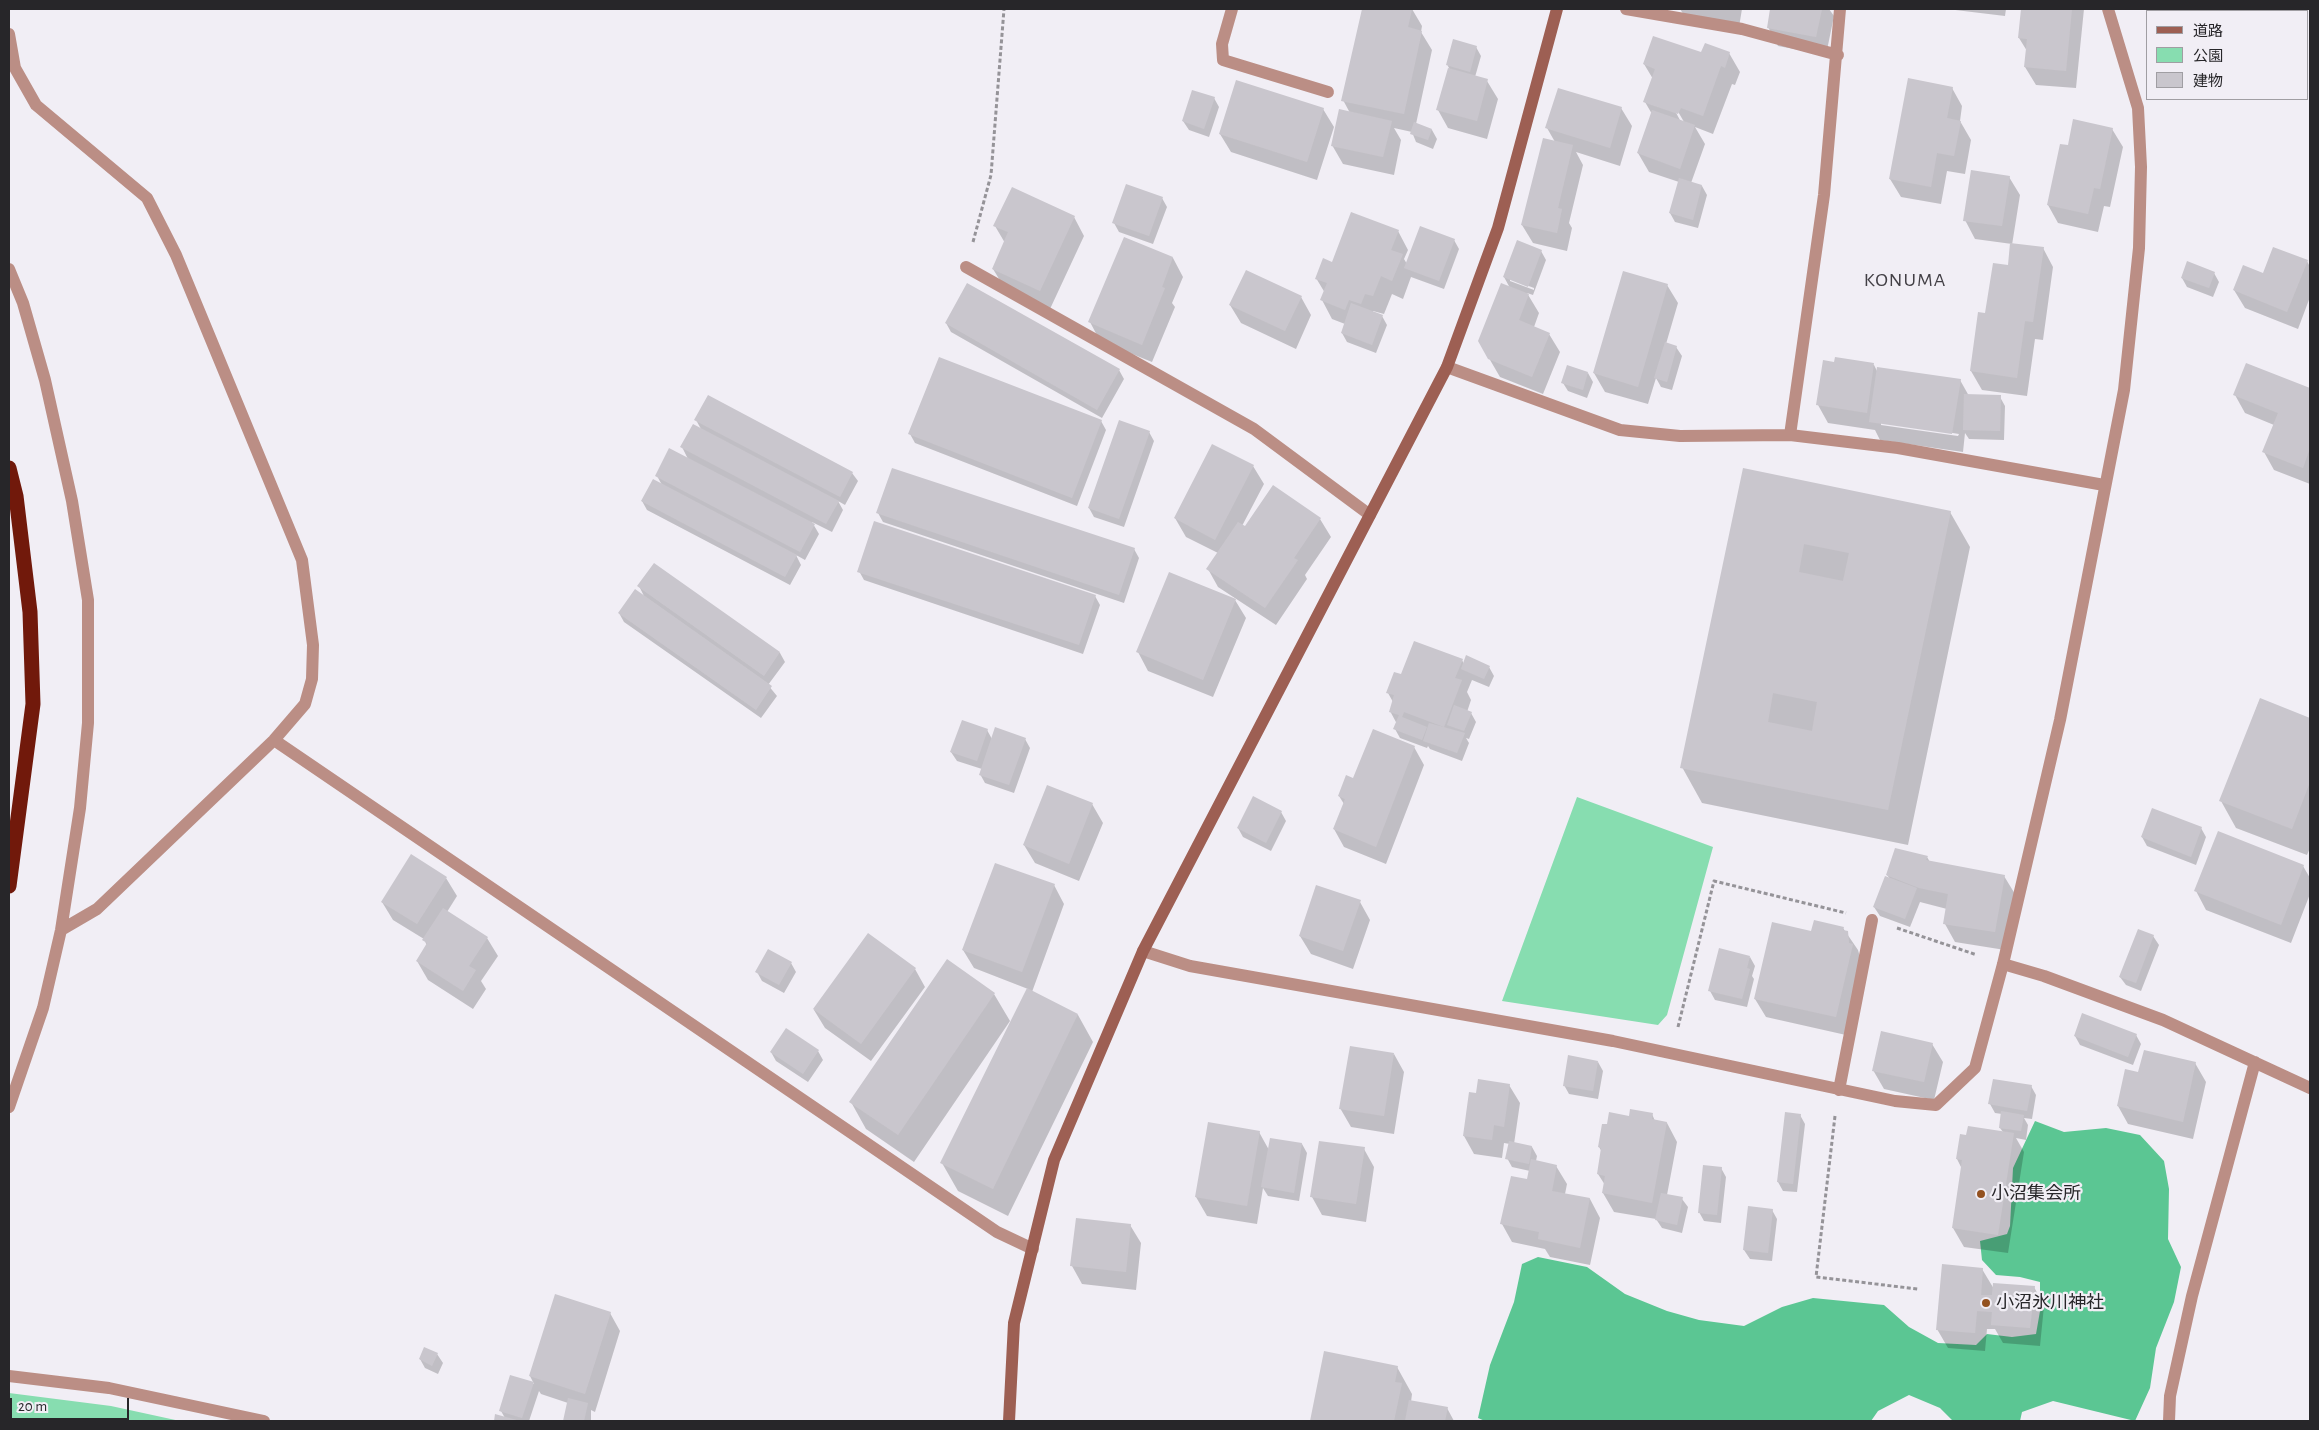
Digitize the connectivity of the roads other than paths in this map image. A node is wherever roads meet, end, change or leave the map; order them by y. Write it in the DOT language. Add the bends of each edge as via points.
graph roads {
  1 [pos="1232,9"];
  2 [pos="1556,9"];
  3 [pos="1626,9"];
  4 [pos="1840,9"];
  5 [pos="2108,9"];
  6 [pos="9,34"];
  7 [pos="1838,55"];
  8 [pos="1328,92"];
  9 [pos="966,267"];
  10 [pos="9,269"];
  11 [pos="1446,367"];
  12 [pos="1790,435"];
  13 [pos="9,468"];
  14 [pos="2104,485"];
  15 [pos="1370,515"];
  16 [pos="274,740"];
  17 [pos="9,886"];
  18 [pos="1872,920"];
  19 [pos="61,930"];
  20 [pos="1143,951"];
  21 [pos="2003,964"];
  22 [pos="2255,1062"];
  23 [pos="2310,1088"];
  24 [pos="1839,1090"];
  25 [pos="9,1107"];
  26 [pos="1033,1249"];
  27 [pos="9,1376"];
  28 [pos="264,1421"];
  29 [pos="1009,1421"];
  30 [pos="2169,1421"];
  1 -- 8 [label="street" via="1222,44 1223,60"];
  2 -- 11 [label="street" via="1498,228"];
  3 -- 7 [label="street" via="1742,29"];
  4 -- 7 [label="street"];
  5 -- 14 [label="street" via="2138,108 2141,167 2139,248 2124,390"];
  6 -- 16 [label="street" via="15,68 36,105 147,198 176,255 302,560 313,645 312,679 305,704"];
  7 -- 12 [label="street" via="1824,195"];
  9 -- 15 [label="street" via="1254,429"];
  10 -- 19 [label="street" via="23,303 45,380 72,501 88,600 88,723 80,808"];
  11 -- 12 [label="street" via="1620,430 1680,436"];
  11 -- 15 [label="street"];
  12 -- 14 [label="street" via="1898,448"];
  13 -- 17 [label="highway" via="16,496 30,612 33,704"];
  14 -- 21 [label="street" via="2060,720"];
  15 -- 20 [label="street"];
  16 -- 19 [label="street" via="97,909"];
  16 -- 26 [label="street" via="996,1232"];
  18 -- 24 [label="street"];
  19 -- 25 [label="street" via="43,1008"];
  20 -- 24 [label="street" via="1190,966 1614,1041"];
  20 -- 26 [label="street" via="1054,1160"];
  21 -- 22 [label="street" via="2163,1020"];
  21 -- 24 [label="street" via="1976,1068 1936,1104 1895,1101"];
  22 -- 23 [label="street"];
  22 -- 30 [label="street" via="2192,1296 2170,1396"];
  26 -- 29 [label="street" via="1014,1323"];
  27 -- 28 [label="street" via="109,1388"];
}
